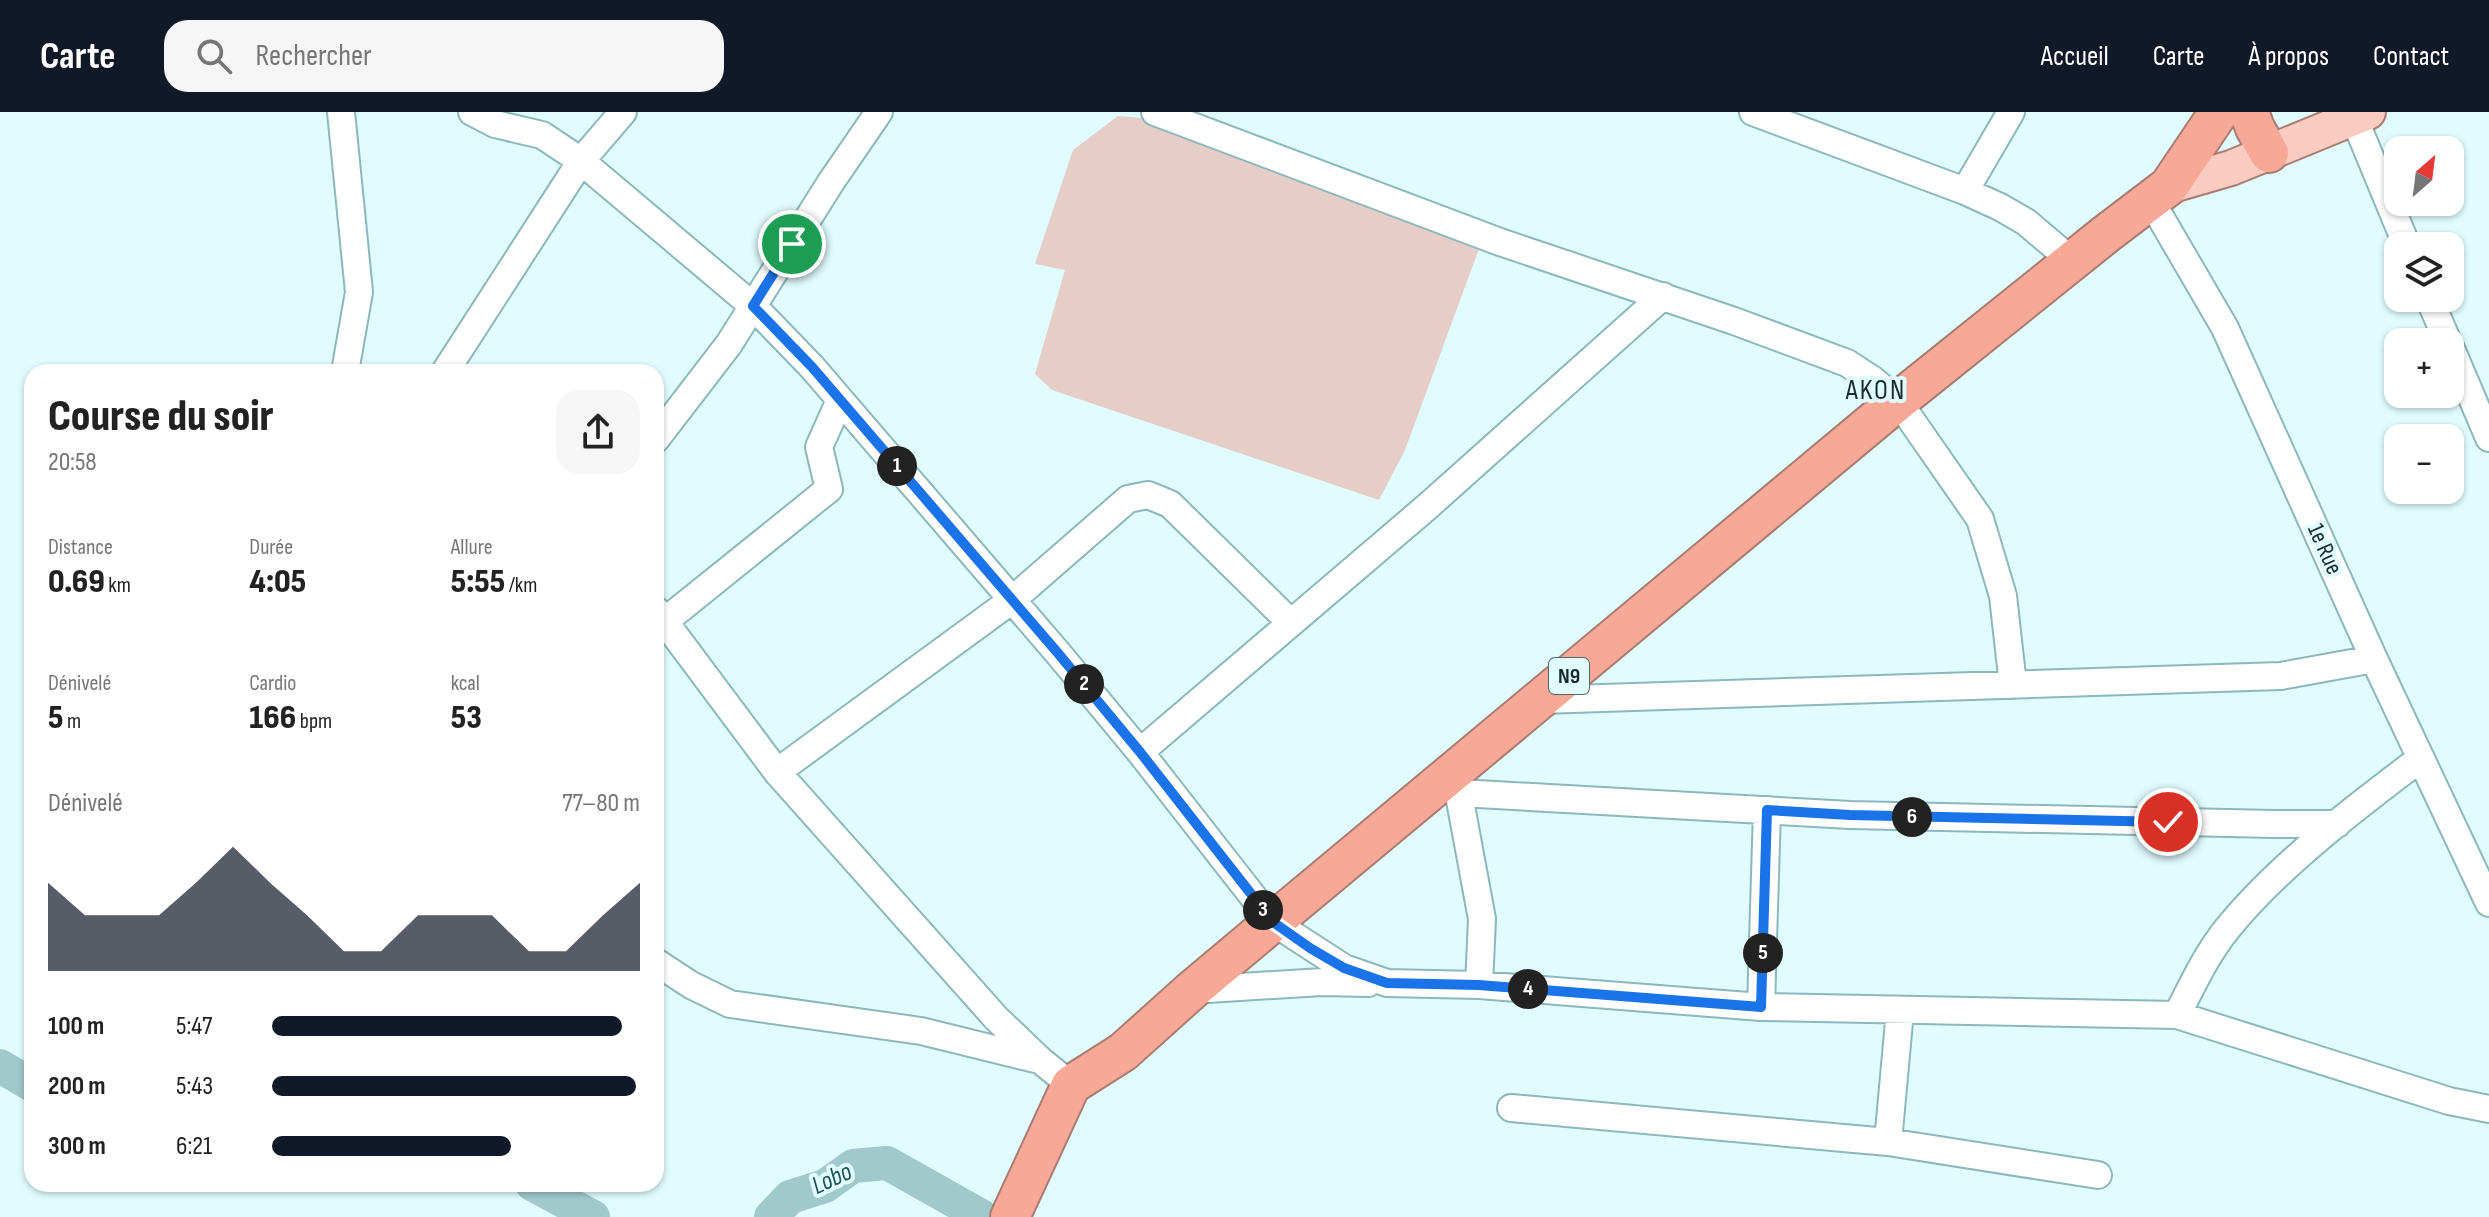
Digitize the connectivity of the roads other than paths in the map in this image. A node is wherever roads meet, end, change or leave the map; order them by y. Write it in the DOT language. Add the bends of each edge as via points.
graph roads {
  1 [pos="341,112"];
  2 [pos="472,112"];
  3 [pos="623,112"];
  4 [pos="879,112"];
  5 [pos="1155,112"];
  6 [pos="1753,112"];
  7 [pos="2011,112"];
  8 [pos="2219,112"];
  9 [pos="2249,112"];
  10 [pos="2361,115"];
  11 [pos="2269,153"];
  12 [pos="581,161"];
  13 [pos="1965,191"];
  14 [pos="2160,194"];
  15 [pos="2402,232"];
  16 [pos="2073,262"];
  17 [pos="1663,296"];
  18 [pos="753,306"];
  19 [pos="348,364"];
  20 [pos="450,364"];
  21 [pos="2464,379"];
  22 [pos="840,400"];
  23 [pos="1898,401"];
  24 [pos="664,429"];
  25 [pos="2489,438"];
  26 [pos="1012,600"];
  27 [pos="664,613"];
  28 [pos="664,621"];
  29 [pos="1291,623"];
  30 [pos="2374,659"];
  31 [pos="2013,685"];
  32 [pos="1541,700"];
  33 [pos="1140,752"];
  34 [pos="2421,758"];
  35 [pos="777,772"];
  36 [pos="1457,782"];
  37 [pos="1767,810"];
  38 [pos="2337,824"];
  39 [pos="2489,903"];
  40 [pos="1273,922"];
  41 [pos="664,967"];
  42 [pos="1387,983"];
  43 [pos="1479,985"];
  44 [pos="1192,990"];
  45 [pos="1761,1007"];
  46 [pos="1900,1011"];
  47 [pos="2177,1015"];
  48 [pos="1040,1060"];
  49 [pos="1071,1085"];
  50 [pos="1511,1108"];
  51 [pos="2489,1109"];
  52 [pos="1888,1142"];
  53 [pos="2098,1175"];
  54 [pos="1013,1210"];
  1 -- 19 [label="street" via="359,292"];
  2 -- 12 [label="street" via="495,124 542,135"];
  3 -- 12 [label="street"];
  4 -- 18 [label="street"];
  5 -- 17 [label="street" via="1500,242"];
  6 -- 13 [label="street"];
  7 -- 13 [label="street"];
  8 -- 14 [label="highway, N9"];
  9 -- 11 [label="highway"];
  10 -- 11 [label="main road"];
  10 -- 15 [label="street"];
  11 -- 14 [label="main road"];
  12 -- 18 [label="street"];
  12 -- 20 [label="street"];
  13 -- 16 [label="street" via="2026,222"];
  14 -- 16 [label="highway, N9"];
  14 -- 30 [label="street, 1e Rue"];
  16 -- 23 [label="highway, N9"];
  17 -- 23 [label="street" via="1847,363"];
  17 -- 29 [label="street"];
  18 -- 22 [label="street"];
  18 -- 24 [label="street"];
  21 -- 25 [label="street"];
  22 -- 26 [label="street"];
  22 -- 27 [label="street" via="819,447 829,489"];
  23 -- 31 [label="street" via="1980,519 2003,596"];
  23 -- 32 [label="highway, N9"];
  26 -- 29 [label="street" via="1128,499 1148,495 1170,504"];
  26 -- 33 [label="street"];
  26 -- 35 [label="street"];
  28 -- 35 [label="street"];
  29 -- 33 [label="street"];
  30 -- 31 [label="street" via="2281,676"];
  30 -- 34 [label="street, 1e Rue"];
  31 -- 32 [label="street"];
  32 -- 36 [label="highway, N9"];
  33 -- 40 [label="street"];
  34 -- 38 [label="street"];
  34 -- 39 [label="street, 1e Rue"];
  35 -- 48 [label="street" via="996,1018"];
  36 -- 37 [label="street"];
  36 -- 40 [label="highway, N9"];
  36 -- 43 [label="street" via="1482,919"];
  37 -- 38 [label="street"];
  37 -- 45 [label="street"];
  38 -- 47 [label="street" via="2226,930"];
  40 -- 42 [label="street" via="1344,968"];
  40 -- 44 [label="highway, N9"];
  41 -- 48 [label="street" via="730,1004 921,1031"];
  42 -- 43 [label="street"];
  42 -- 44 [label="street"];
  43 -- 45 [label="street"];
  44 -- 49 [label="highway, N9" via="1123,1052"];
  45 -- 46 [label="street"];
  46 -- 47 [label="street"];
  46 -- 52 [label="street"];
  47 -- 51 [label="street"];
  48 -- 49 [label="street"];
  49 -- 54 [label="highway"];
  50 -- 52 [label="street"];
  52 -- 53 [label="street"];
}
